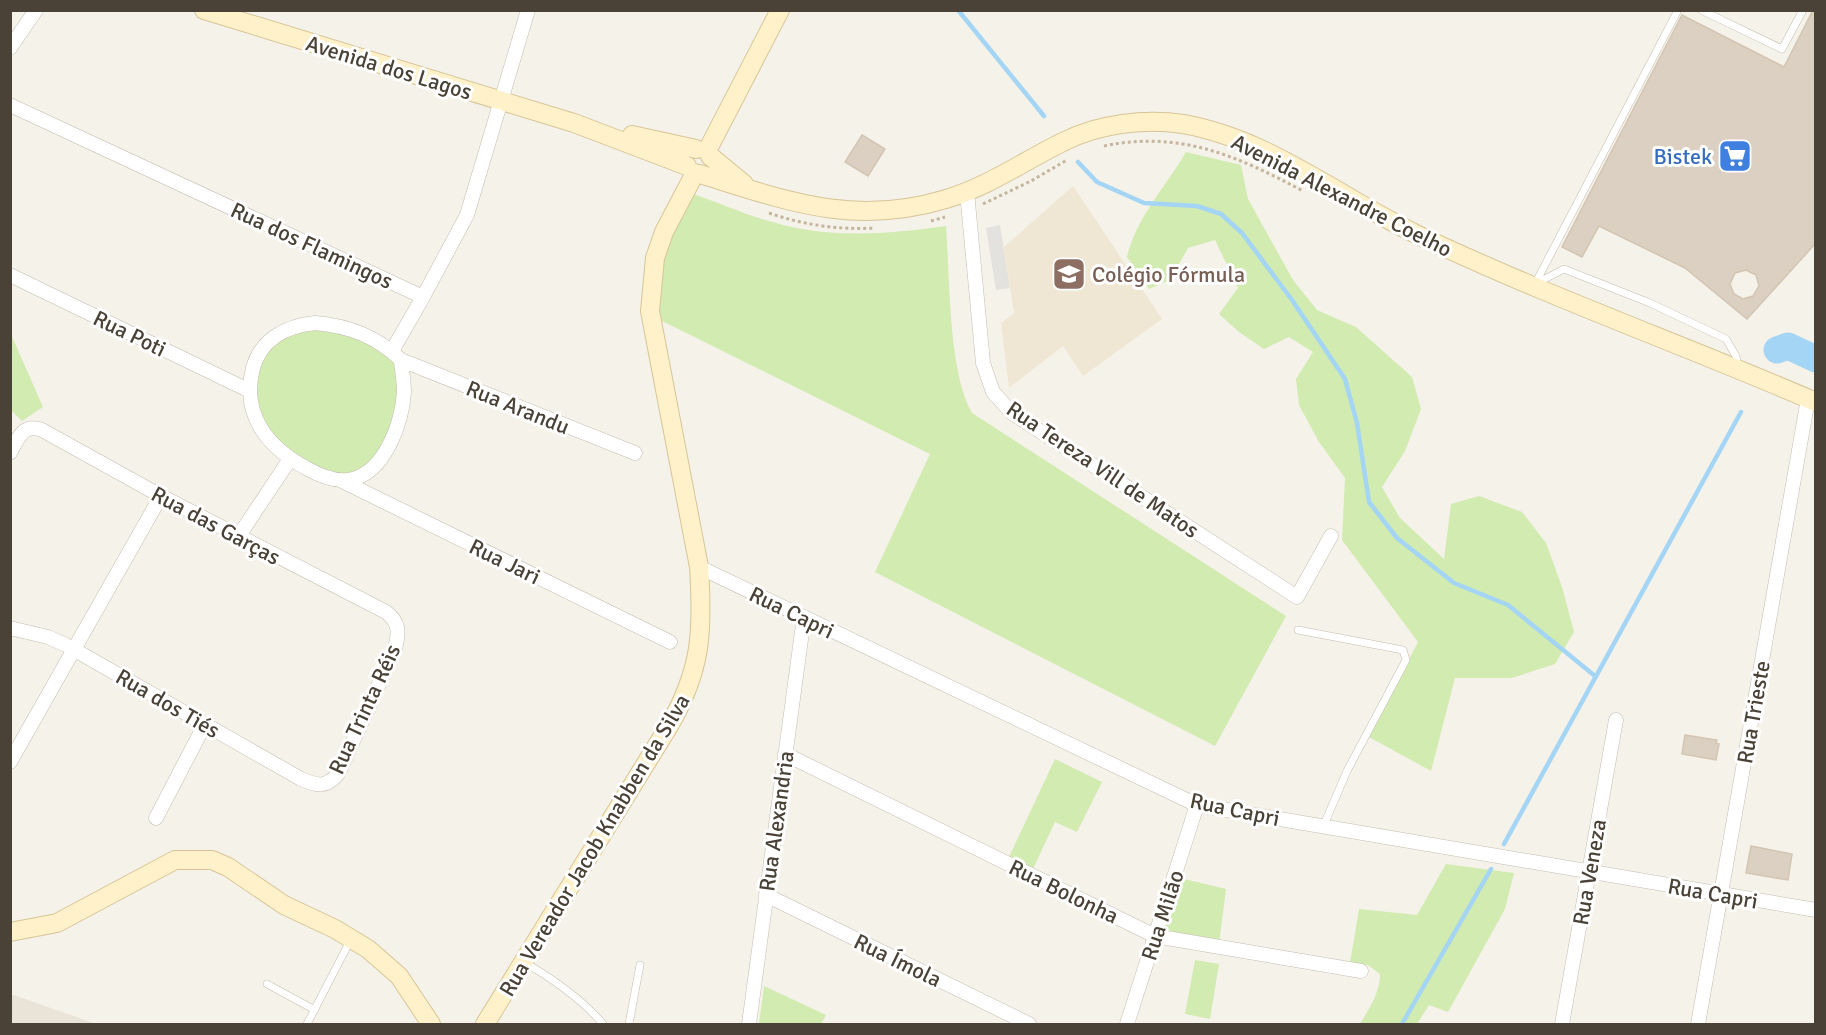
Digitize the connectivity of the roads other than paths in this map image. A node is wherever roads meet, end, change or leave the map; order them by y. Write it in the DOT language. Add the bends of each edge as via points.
graph roads {
  1 [pos="36,10"];
  2 [pos="204,10"];
  3 [pos="528,10"];
  4 [pos="780,10"];
  5 [pos="1678,10"];
  6 [pos="1701,10"];
  7 [pos="1803,10"];
  8 [pos="10,48"];
  9 [pos="501,101"];
  10 [pos="10,105"];
  11 [pos="574,123"];
  12 [pos="704,152"];
  13 [pos="694,171"];
  14 [pos="753,190"];
  15 [pos="968,200"];
  16 [pos="10,275"];
  17 [pos="1535,285"];
  18 [pos="423,297"];
  19 [pos="396,356"];
  20 [pos="1739,370"];
  21 [pos="250,391"];
  22 [pos="1812,401"];
  23 [pos="10,453"];
  24 [pos="635,453"];
  25 [pos="290,459"];
  26 [pos="340,480"];
  27 [pos="161,496"];
  28 [pos="1331,536"];
  29 [pos="238,537"];
  30 [pos="699,567"];
  31 [pos="804,617"];
  32 [pos="398,627"];
  33 [pos="10,628"];
  34 [pos="1298,630"];
  35 [pos="670,642"];
  36 [pos="75,650"];
  37 [pos="1616,720"];
  38 [pos="205,724"];
  39 [pos="785,754"];
  40 [pos="10,762"];
  41 [pos="322,786"];
  42 [pos="1197,805"];
  43 [pos="156,818"];
  44 [pos="1323,827"];
  45 [pos="1589,872"];
  46 [pos="1721,894"];
  47 [pos="766,896"];
  48 [pos="1815,910"];
  49 [pos="10,932"];
  50 [pos="1155,936"];
  51 [pos="351,939"];
  52 [pos="524,962"];
  53 [pos="640,965"];
  54 [pos="1361,971"];
  55 [pos="267,984"];
  56 [pos="315,1010"];
  57 [pos="307,1024"];
  58 [pos="430,1024"];
  59 [pos="486,1024"];
  60 [pos="603,1024"];
  61 [pos="629,1024"];
  62 [pos="749,1024"];
  63 [pos="1029,1024"];
  64 [pos="1127,1024"];
  65 [pos="1562,1024"];
  66 [pos="1698,1024"];
  1 -- 8 [label="street"];
  2 -- 9 [label="main road, Avenida dos Lagos"];
  3 -- 9 [label="street"];
  4 -- 12 [label="main road"];
  5 -- 17 [label="lane"];
  6 -- 7 [label="lane" via="1782,49"];
  9 -- 11 [label="main road, Avenida dos Lagos"];
  9 -- 18 [label="street" via="466,215"];
  10 -- 18 [label="street, Rua dos Flamingos"];
  11 -- 12 [label="main road, Avenida dos Lagos"];
  11 -- 13 [label="main road, Avenida dos Lagos"];
  12 -- 13 [label="main road, Rua Vereador Jacob Knabben da Silva" via="710,168"];
  12 -- 14 [label="main road, Avenida Alexandre Coelho"];
  13 -- 14 [label="main road, Avenida Alexandre Coelho"];
  13 -- 30 [label="main road, Rua Vereador Jacob Knabben da Silva" via="655,258 650,311"];
  14 -- 15 [label="main road, Avenida Alexandre Coelho" via="814,208 851,212"];
  15 -- 17 [label="main road, Avenida Alexandre Coelho" via="1013,170 1089,131 1151,122 1182,124 1279,158 1414,233"];
  15 -- 28 [label="street, Rua Tereza Vill de Matos" via="983,363 993,392 1012,413 1297,597"];
  16 -- 21 [label="street, Rua Poti"];
  17 -- 20 [label="main road, Avenida Alexandre Coelho"];
  17 -- 20 [label="lane" via="1564,269 1650,303 1726,339"];
  18 -- 19 [label="street"];
  19 -- 21 [label="street" via="376,339 336,325 296,325 264,346 255,361"];
  19 -- 24 [label="street, Rua Arandu"];
  19 -- 26 [label="street" via="404,392 394,435 382,457 366,472"];
  20 -- 22 [label="main road, Avenida Alexandre Coelho"];
  21 -- 25 [label="street" via="252,411 262,432"];
  22 -- 46 [label="street, Rua Trieste"];
  23 -- 27 [label="street, Rua das Garças" via="30,427 42,429"];
  25 -- 26 [label="street"];
  25 -- 29 [label="street"];
  26 -- 35 [label="street, Rua Jari"];
  27 -- 29 [label="street, Rua das Garças"];
  27 -- 36 [label="street"];
  29 -- 32 [label="street, Rua das Garças" via="386,612"];
  30 -- 31 [label="street, Rua Capri"];
  30 -- 52 [label="main road, Rua Vereador Jacob Knabben da Silva" via="700,647 687,695"];
  31 -- 39 [label="street, Rua Alexandria"];
  31 -- 42 [label="street, Rua Capri"];
  32 -- 41 [label="street, Rua Trinta Réis" via="394,649 338,774"];
  33 -- 36 [label="street, Rua dos Tiés"];
  34 -- 44 [label="lane" via="1402,650 1406,660 1347,771"];
  36 -- 38 [label="street, Rua dos Tiés"];
  36 -- 40 [label="street"];
  37 -- 45 [label="street, Rua Veneza"];
  38 -- 41 [label="street, Rua dos Tiés" via="302,779"];
  38 -- 43 [label="street"];
  39 -- 47 [label="street, Rua Alexandria"];
  39 -- 50 [label="street, Rua Bolonha"];
  42 -- 44 [label="street, Rua Capri"];
  42 -- 50 [label="street, Rua Milão"];
  44 -- 45 [label="street, Rua Capri"];
  45 -- 46 [label="street, Rua Capri"];
  45 -- 65 [label="street, Rua Veneza"];
  46 -- 48 [label="street, Rua Capri"];
  46 -- 66 [label="street, Rua Trieste"];
  47 -- 62 [label="street, Rua Alexandria"];
  47 -- 63 [label="street, Rua Ímola"];
  49 -- 51 [label="main road" via="57,923 155,868 175,860 197,858 228,867 284,905"];
  50 -- 54 [label="street, Rua Bolonha"];
  50 -- 64 [label="street, Rua Milão"];
  51 -- 56 [label="lane"];
  51 -- 58 [label="main road" via="399,976"];
  52 -- 59 [label="main road, Rua Vereador Jacob Knabben da Silva"];
  52 -- 60 [label="lane" via="555,981"];
  53 -- 61 [label="lane"];
  55 -- 56 [label="lane"];
  56 -- 57 [label="lane"];
}
